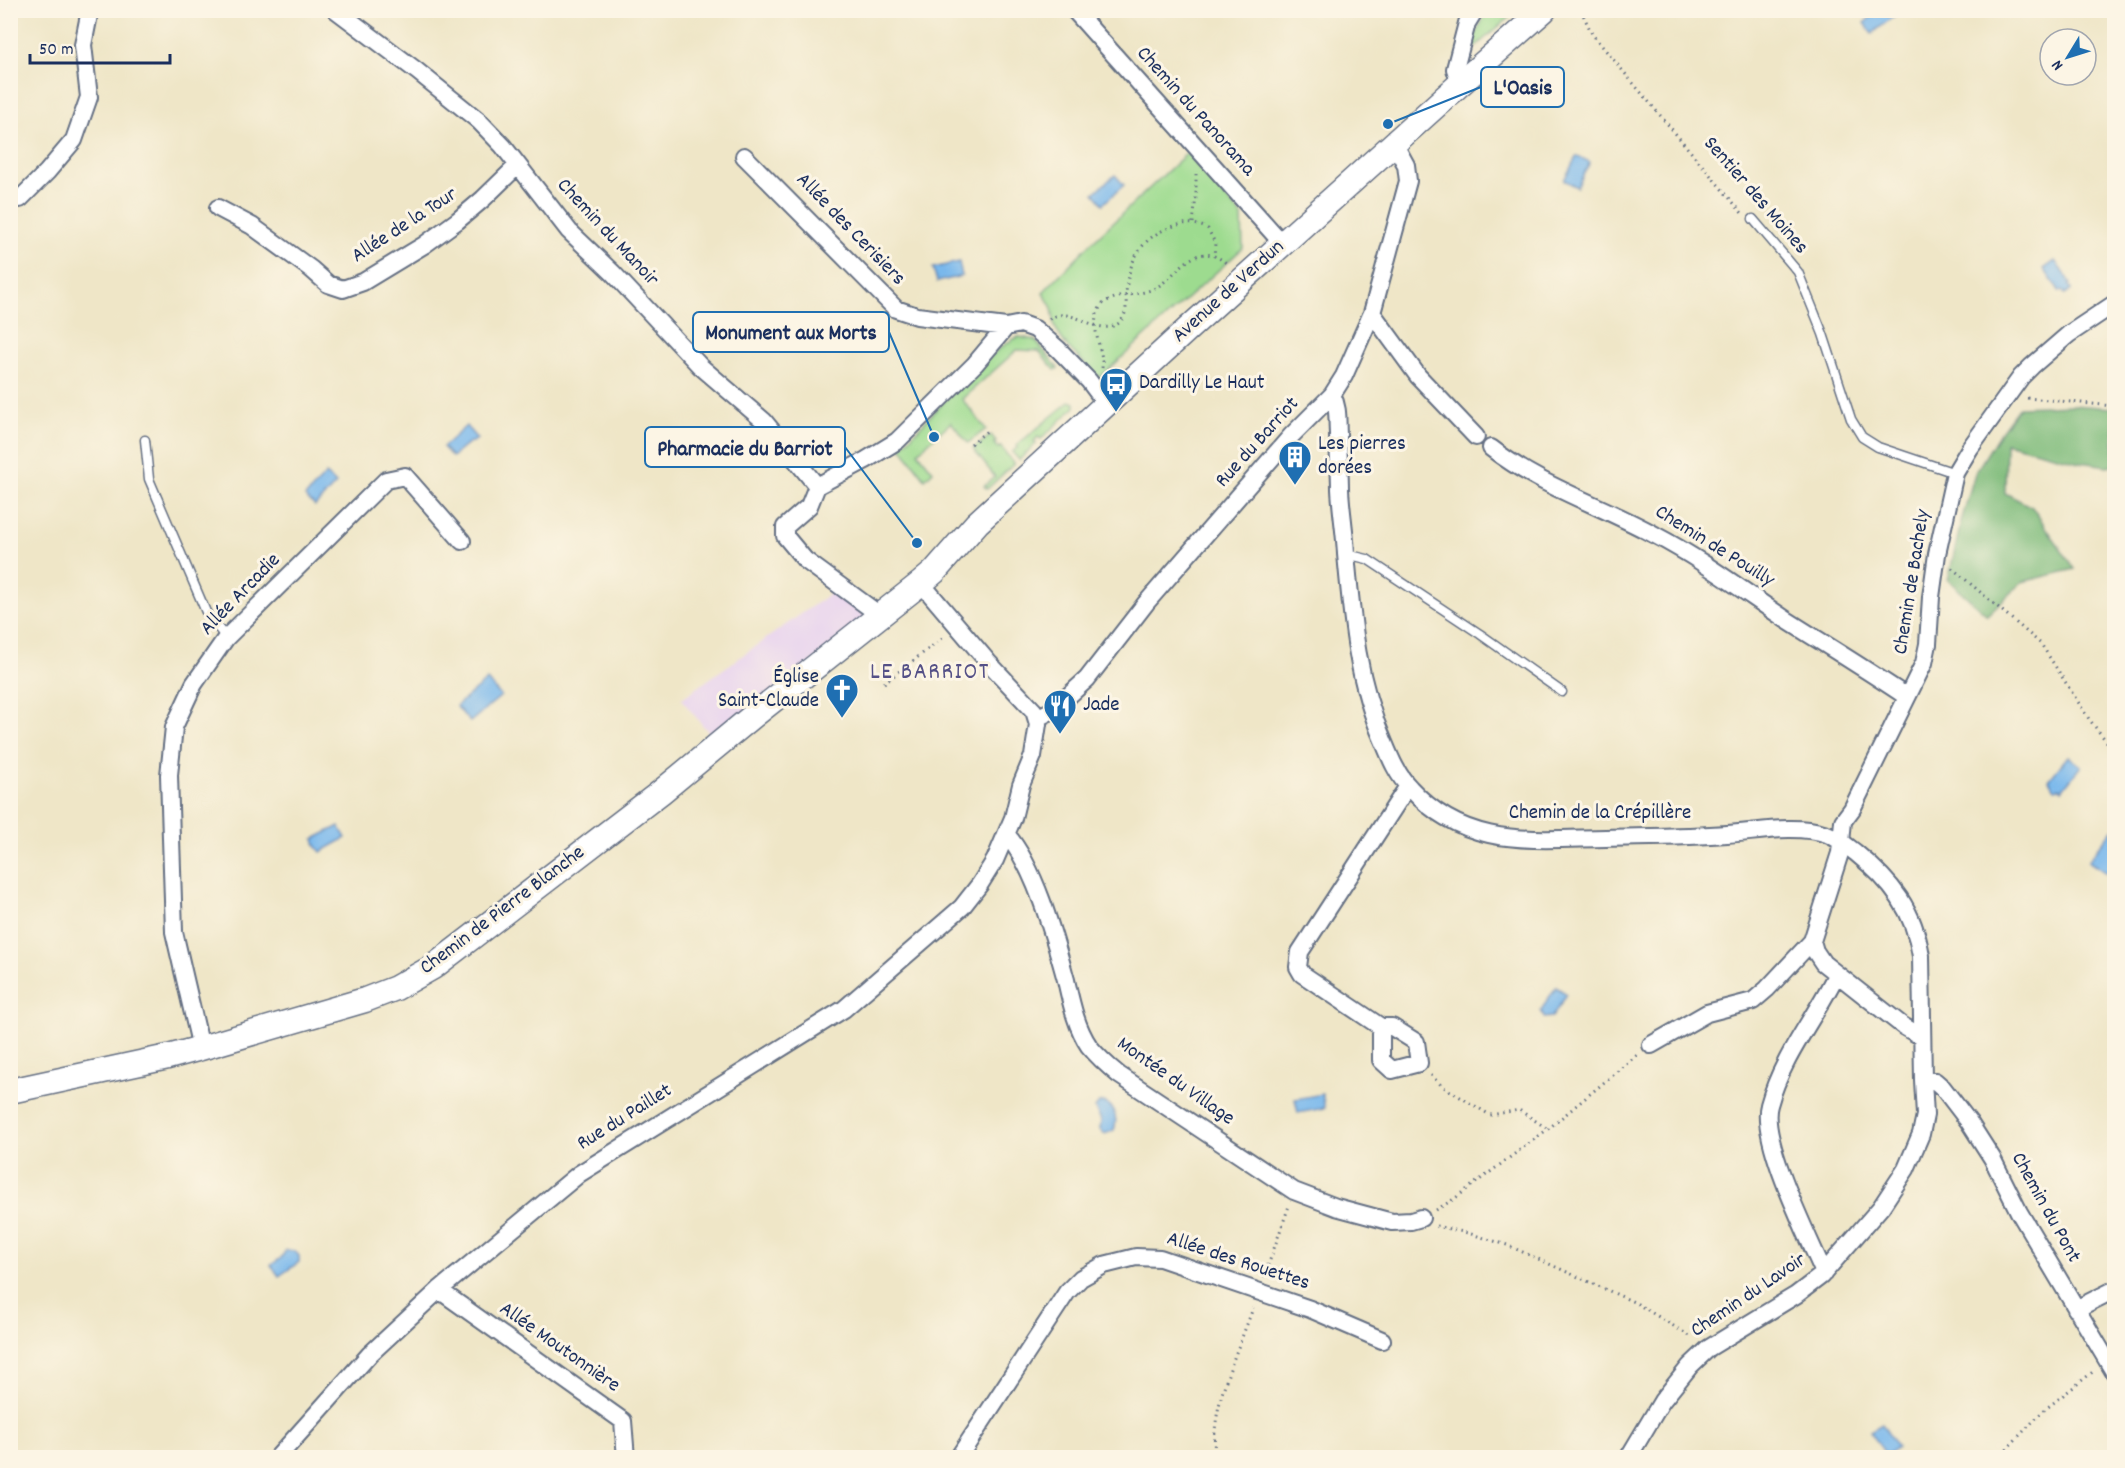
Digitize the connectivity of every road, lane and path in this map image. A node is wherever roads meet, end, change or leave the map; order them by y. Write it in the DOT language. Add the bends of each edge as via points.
graph roads {
  1 [pos="90,10"];
  2 [pos="336,10"];
  3 [pos="1074,10"];
  4 [pos="1475,10"];
  5 [pos="1545,10"];
  6 [pos="1581,10"];
  7 [pos="1460,84"];
  8 [pos="1394,143"];
  9 [pos="744,156"];
  10 [pos="518,165"];
  11 [pos="1196,167"];
  12 [pos="20,199"];
  13 [pos="218,208"];
  14 [pos="1753,219"];
  15 [pos="1192,223"];
  16 [pos="1282,243"];
  17 [pos="1214,257"];
  18 [pos="1226,263"];
  19 [pos="1126,296"];
  20 [pos="2115,304"];
  21 [pos="1372,313"];
  22 [pos="1095,325"];
  23 [pos="1006,327"];
  24 [pos="1035,329"];
  25 [pos="1101,374"];
  26 [pos="1332,395"];
  27 [pos="2007,397"];
  28 [pos="1107,405"];
  29 [pos="2115,406"];
  30 [pos="987,431"];
  31 [pos="1476,437"];
  32 [pos="145,441"];
  33 [pos="971,444"];
  34 [pos="1491,448"];
  35 [pos="1955,473"];
  36 [pos="813,480"];
  37 [pos="462,541"];
  38 [pos="1346,554"];
  39 [pos="1937,554"];
  40 [pos="921,583"];
  41 [pos="881,616"];
  42 [pos="945,636"];
  43 [pos="226,638"];
  44 [pos="884,683"];
  45 [pos="1562,692"];
  46 [pos="1907,697"];
  47 [pos="1037,718"];
  48 [pos="2115,751"];
  49 [pos="1408,786"];
  50 [pos="1007,835"];
  51 [pos="1842,842"];
  52 [pos="1812,941"];
  53 [pos="1836,975"];
  54 [pos="1381,1027"];
  55 [pos="1922,1037"];
  56 [pos="1651,1045"];
  57 [pos="201,1048"];
  58 [pos="1419,1063"];
  59 [pos="1923,1080"];
  60 [pos="10,1091"];
  61 [pos="1548,1129"];
  62 [pos="1294,1191"];
  63 [pos="1416,1220"];
  64 [pos="1824,1273"];
  65 [pos="439,1290"];
  66 [pos="2115,1290"];
  67 [pos="1258,1292"];
  68 [pos="2076,1309"];
  69 [pos="1382,1340"];
  70 [pos="1709,1348"];
  71 [pos="2111,1367"];
  72 [pos="277,1458"];
  73 [pos="626,1458"];
  74 [pos="958,1458"];
  75 [pos="1215,1458"];
  76 [pos="1628,1458"];
  77 [pos="1998,1458"];
  1 -- 12 [label="street" via="83,45 89,97 74,140"];
  2 -- 10 [label="street, Chemin du Manoir" via="465,109"];
  3 -- 16 [label="street, Chemin du Panorama"];
  4 -- 7 [label="street" via="1467,23 1455,69"];
  5 -- 7 [label="street, Avenue de Verdun"];
  6 -- 14 [label="path, Sentier des Moines" via="1592,34 1746,218"];
  7 -- 8 [label="street, Avenue de Verdun"];
  8 -- 16 [label="street, Avenue de Verdun"];
  8 -- 21 [label="street, Rue du Barriot" via="1406,165 1408,181"];
  9 -- 23 [label="street, Allée des Cerisiers" via="896,309 917,316"];
  10 -- 13 [label="street, Allée de la Tour" via="483,199 424,245 363,282 343,289 328,284 252,226"];
  10 -- 36 [label="street, Chemin du Manoir" via="569,231 700,366 764,421"];
  11 -- 15 [label="path"];
  14 -- 35 [label="lane, Sentier des Moines" via="1798,272 1851,419 1862,437 1878,447"];
  15 -- 17 [label="path" via="1213,236"];
  15 -- 19 [label="path" via="1167,228 1149,238 1130,265"];
  16 -- 28 [label="street, Avenue de Verdun"];
  17 -- 18 [label="path"];
  17 -- 19 [label="path" via="1195,256 1157,288"];
  19 -- 22 [label="path" via="1103,303"];
  19 -- 22 [label="path" via="1125,315 1119,322"];
  20 -- 27 [label="street, Chemin de Bachely" via="2039,359"];
  21 -- 26 [label="street, Rue du Barriot"];
  21 -- 31 [label="street" via="1418,376"];
  22 -- 24 [label="path" via="1064,315 1053,316"];
  22 -- 25 [label="path"];
  23 -- 24 [label="street, Allée des Cerisiers" via="1020,324"];
  23 -- 36 [label="street" via="975,364 897,441 866,460"];
  24 -- 28 [label="street" via="1089,381"];
  26 -- 38 [label="street, Chemin de la Crépillère" via="1338,414"];
  26 -- 47 [label="street, Rue du Barriot" via="1146,603 1087,679 1053,710"];
  27 -- 29 [label="path"];
  27 -- 35 [label="street, Chemin de Bachely"];
  28 -- 40 [label="street, Avenue de Verdun" via="977,523"];
  30 -- 33 [label="path"];
  32 -- 43 [label="lane" via="153,490 206,612"];
  34 -- 46 [label="street, Chemin de Pouilly" via="1517,468 1645,529 1684,552"];
  35 -- 39 [label="street, Chemin de Bachely"];
  36 -- 41 [label="street" via="809,506 785,527 785,536 805,560"];
  37 -- 43 [label="street, Allée Arcadie" via="405,476 386,480"];
  38 -- 45 [label="lane" via="1367,559"];
  38 -- 49 [label="street, Chemin de la Crépillère" via="1353,627 1372,716"];
  39 -- 46 [label="street, Chemin de Bachely" via="1928,644 1924,663"];
  39 -- 48 [label="path" via="2041,644 2089,719"];
  40 -- 41 [label="street, Chemin de Pierre Blanche"];
  40 -- 47 [label="street"];
  41 -- 57 [label="street, Chemin de Pierre Blanche" via="433,968 365,1000"];
  42 -- 44 [label="path"];
  43 -- 57 [label="street, Allée Arcadie" via="194,684 174,727 169,775 174,932"];
  46 -- 51 [label="street, Chemin de Bachely" via="1843,821"];
  47 -- 50 [label="street, Rue du Paillet" via="1034,756"];
  49 -- 51 [label="street, Chemin de la Crépillère" via="1455,823 1503,838 1698,836 1804,830"];
  49 -- 54 [label="street" via="1300,952 1298,968"];
  50 -- 62 [label="street, Montée du Village" via="1016,845 1041,901 1088,1044 1119,1075"];
  50 -- 65 [label="street, Rue du Paillet" via="995,860 962,907 844,1009 579,1174"];
  51 -- 52 [label="street"];
  51 -- 55 [label="street, Chemin de la Crépillère" via="1885,879 1913,919 1922,956"];
  52 -- 53 [label="street" via="1823,963"];
  52 -- 56 [label="street" via="1753,1001 1707,1013"];
  53 -- 55 [label="street"];
  53 -- 64 [label="street" via="1784,1067 1768,1106 1767,1124 1785,1185"];
  54 -- 58 [label="street" via="1392,1027 1416,1042"];
  54 -- 58 [label="street" via="1381,1060 1392,1070"];
  55 -- 59 [label="street, Chemin du Lavoir"];
  56 -- 61 [label="path"];
  57 -- 60 [label="street, Chemin de Pierre Blanche"];
  58 -- 61 [label="path" via="1442,1086 1490,1115 1519,1110"];
  59 -- 64 [label="street, Chemin du Lavoir" via="1925,1115 1906,1169 1881,1207"];
  59 -- 68 [label="street, Chemin du Pont" via="1943,1088 1969,1122"];
  61 -- 63 [label="path" via="1454,1199"];
  62 -- 63 [label="street, Montée du Village" via="1392,1222"];
  62 -- 67 [label="path"];
  63 -- 70 [label="path" via="1507,1245 1636,1303"];
  64 -- 70 [label="street, Chemin du Lavoir" via="1796,1295"];
  65 -- 72 [label="street, Rue du Paillet" via="370,1354"];
  65 -- 73 [label="street, Allée Moutonnière" via="623,1420"];
  66 -- 68 [label="street"];
  67 -- 69 [label="street, Allée des Rouettes"];
  67 -- 74 [label="street, Allée des Rouettes" via="1160,1258 1124,1259 1094,1270 1061,1299"];
  67 -- 75 [label="path" via="1216,1413"];
  68 -- 71 [label="street, Chemin du Pont"];
  70 -- 76 [label="street, Chemin du Lavoir" via="1671,1388"];
  71 -- 77 [label="path" via="2043,1411"];
}
